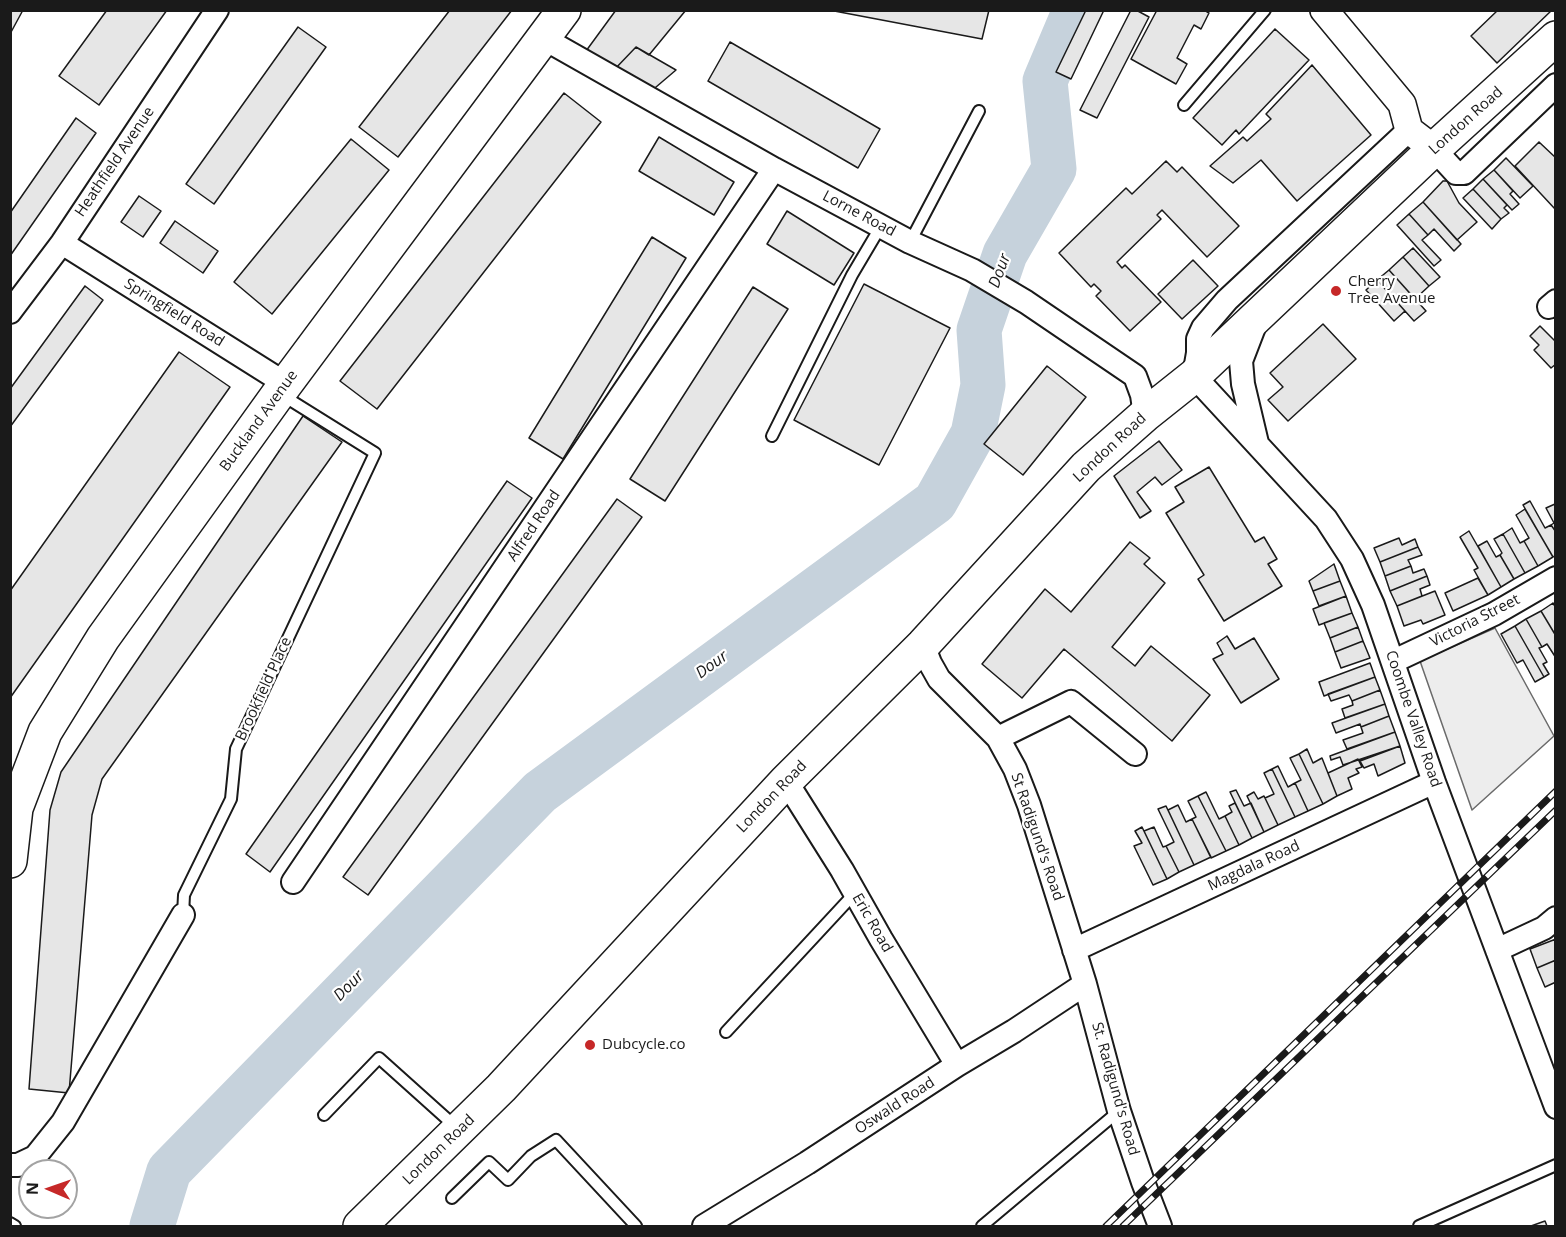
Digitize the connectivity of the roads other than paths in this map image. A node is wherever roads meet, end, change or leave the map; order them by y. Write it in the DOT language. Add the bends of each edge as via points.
graph roads {
  1 [pos="217,10"];
  2 [pos="564,10"];
  3 [pos="1265,10"];
  4 [pos="1324,10"];
  5 [pos="543,38"];
  6 [pos="1556,38"];
  7 [pos="1552,97"];
  8 [pos="1184,105"];
  9 [pos="979,111"];
  10 [pos="1422,139"];
  11 [pos="774,169"];
  12 [pos="881,226"];
  13 [pos="910,242"];
  14 [pos="62,243"];
  15 [pos="10,312"];
  16 [pos="1259,315"];
  17 [pos="1194,376"];
  18 [pos="282,388"];
  19 [pos="1145,415"];
  20 [pos="772,436"];
  21 [pos="1257,445"];
  22 [pos="1556,578"];
  23 [pos="923,645"];
  24 [pos="1394,661"];
  25 [pos="998,738"];
  26 [pos="1135,754"];
  27 [pos="786,781"];
  28 [pos="1434,782"];
  29 [pos="13,808"];
  30 [pos="10,861"];
  31 [pos="293,882"];
  32 [pos="854,894"];
  33 [pos="183,915"];
  34 [pos="1556,918"];
  35 [pos="1074,950"];
  36 [pos="1497,950"];
  37 [pos="1085,984"];
  38 [pos="726,1032"];
  39 [pos="957,1065"];
  40 [pos="1556,1107"];
  41 [pos="1119,1111"];
  42 [pos="324,1115"];
  43 [pos="460,1130"];
  44 [pos="10,1164"];
  45 [pos="1556,1165"];
  46 [pos="452,1198"];
  47 [pos="10,1223"];
  48 [pos="15,1227"];
  49 [pos="360,1227"];
  50 [pos="636,1227"];
  51 [pos="704,1227"];
  52 [pos="982,1227"];
  53 [pos="1160,1227"];
  54 [pos="1419,1227"];
  1 -- 14 [label="street, Heathfield Avenue"];
  2 -- 5 [label="main road, Buckland Avenue"];
  3 -- 8 [label="lane"];
  4 -- 10 [label="street" via="1402,104"];
  5 -- 11 [label="street, Lorne Road"];
  5 -- 18 [label="main road, Buckland Avenue"];
  6 -- 10 [label="main road, London Road"];
  7 -- 10 [label="street" via="1464,172 1456,173"];
  9 -- 13 [label="lane"];
  10 -- 16 [label="main road, London Road"];
  10 -- 17 [label="street, London Road" via="1227,300 1198,339"];
  11 -- 12 [label="street, Lorne Road"];
  11 -- 31 [label="street, Alfred Road"];
  12 -- 13 [label="street, Lorne Road"];
  12 -- 20 [label="lane" via="852,275"];
  13 -- 19 [label="street, Lorne Road" via="972,270 1135,375"];
  14 -- 15 [label="street, Heathfield Avenue"];
  14 -- 18 [label="street, Springfield Road"];
  16 -- 17 [label="main road, London Road"];
  16 -- 21 [label="street" via="1241,361"];
  17 -- 19 [label="main road, London Road"];
  17 -- 21 [label="street, Coombe Valley Road"];
  18 -- 29 [label="main road, Buckland Avenue" via="103,638 45,732"];
  18 -- 33 [label="lane, Brookfield Place" via="375,453 236,749 231,799 184,895"];
  19 -- 23 [label="main road, London Road" via="1086,467"];
  21 -- 24 [label="street, Coombe Valley Road" via="1326,519 1352,559"];
  22 -- 24 [label="street, Victoria Street" via="1494,614"];
  23 -- 25 [label="street, St Radigund's Road" via="939,679"];
  23 -- 27 [label="main road, London Road"];
  24 -- 28 [label="street, Coombe Valley Road"];
  25 -- 26 [label="street" via="1071,702"];
  25 -- 35 [label="street, St Radigund's Road" via="1029,805"];
  27 -- 32 [label="street, Eric Road"];
  27 -- 43 [label="main road, London Road"];
  28 -- 35 [label="street, Magdala Road"];
  28 -- 36 [label="street, Coombe Valley Road"];
  29 -- 30 [label="main road, Buckland Avenue"];
  32 -- 38 [label="lane"];
  32 -- 39 [label="street, Eric Road"];
  33 -- 44 [label="street, Brookfield Place" via="63,1122 35,1157 18,1165"];
  34 -- 36 [label="street" via="1544,928"];
  35 -- 37 [label="street, St. Radigund's Road"];
  36 -- 40 [label="street, Coombe Valley Road"];
  37 -- 39 [label="street, Oswald Road"];
  37 -- 41 [label="street, St. Radigund's Road"];
  39 -- 51 [label="street, Oswald Road"];
  41 -- 52 [label="lane"];
  41 -- 53 [label="street, St. Radigund's Road"];
  42 -- 43 [label="lane" via="379,1058"];
  43 -- 49 [label="main road, London Road"];
  45 -- 54 [label="lane"];
  46 -- 50 [label="lane" via="489,1162 508,1180 531,1156 556,1140"];
  47 -- 48 [label="lane"];
}
